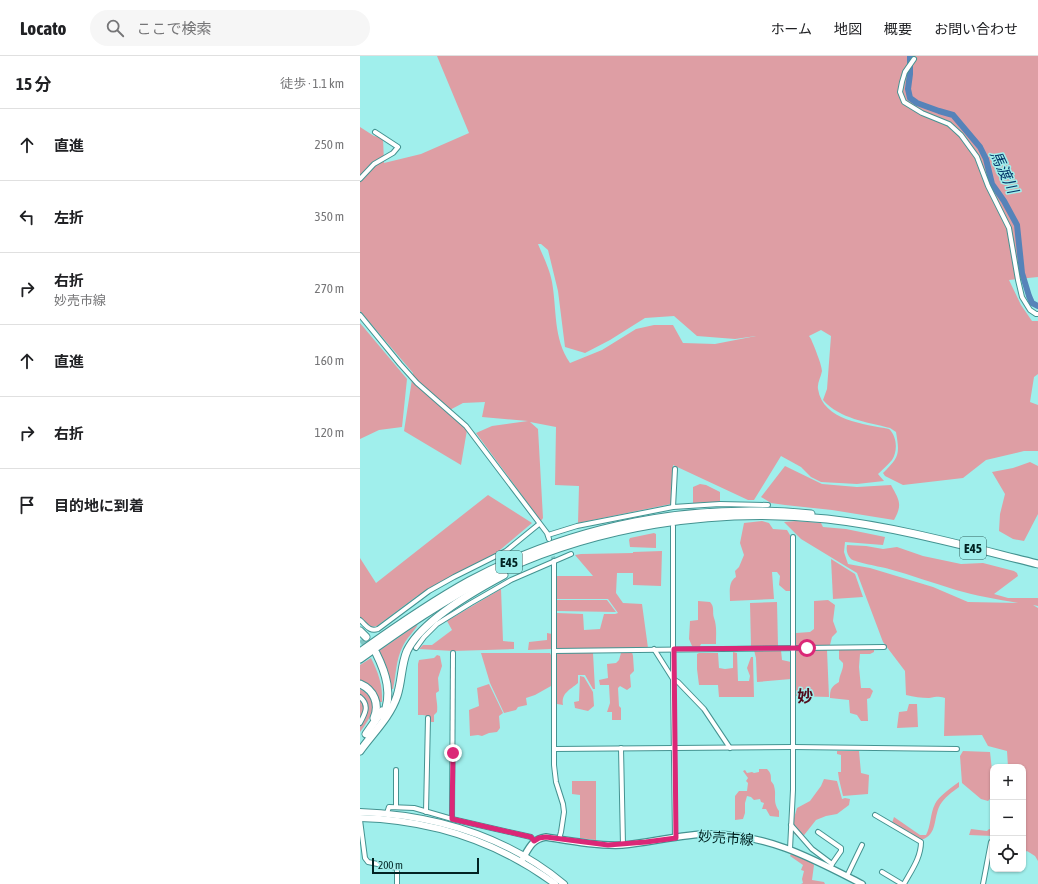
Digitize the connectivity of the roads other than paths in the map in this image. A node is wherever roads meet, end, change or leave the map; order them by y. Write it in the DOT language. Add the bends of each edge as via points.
graph roads {
  1 [pos="914,59"];
  2 [pos="375,132"];
  3 [pos="360,179"];
  4 [pos="1038,314"];
  5 [pos="360,315"];
  6 [pos="675,469"];
  7 [pos="768,505"];
  8 [pos="673,507"];
  9 [pos="540,524"];
  10 [pos="673,526"];
  11 [pos="908,532"];
  12 [pos="793,536"];
  13 [pos="554,550"];
  14 [pos="571,554"];
  15 [pos="554,561"];
  16 [pos="1038,564"];
  17 [pos="422,609"];
  18 [pos="360,620"];
  19 [pos="360,631"];
  20 [pos="362,640"];
  21 [pos="884,647"];
  22 [pos="416,648"];
  23 [pos="793,648"];
  24 [pos="654,649"];
  25 [pos="674,649"];
  26 [pos="374,650"];
  27 [pos="554,651"];
  28 [pos="360,652"];
  29 [pos="454,653"];
  30 [pos="360,658"];
  31 [pos="673,679"];
  32 [pos="360,684"];
  33 [pos="360,697"];
  34 [pos="428,718"];
  35 [pos="360,723"];
  36 [pos="365,739"];
  37 [pos="793,747"];
  38 [pos="621,748"];
  39 [pos="674,748"];
  40 [pos="730,748"];
  41 [pos="554,749"];
  42 [pos="958,749"];
  43 [pos="360,751"];
  44 [pos="396,770"];
  45 [pos="396,807"];
  46 [pos="360,812"];
  47 [pos="426,812"];
  48 [pos="387,813"];
  49 [pos="875,815"];
  50 [pos="360,819"];
  51 [pos="452,819"];
  52 [pos="792,826"];
  53 [pos="818,832"];
  54 [pos="676,838"];
  55 [pos="559,839"];
  56 [pos="534,841"];
  57 [pos="362,842"];
  58 [pos="623,844"];
  59 [pos="862,845"];
  60 [pos="990,847"];
  61 [pos="790,849"];
  62 [pos="523,859"];
  63 [pos="831,866"];
  64 [pos="882,872"];
  65 [pos="847,876"];
  66 [pos="397,884"];
  67 [pos="555,884"];
  68 [pos="564,884"];
  69 [pos="860,884"];
  70 [pos="903,884"];
  71 [pos="983,884"];
  1 -- 4 [label="street" via="902,82 900,92 904,102 922,114 949,124 961,135 977,157 1009,228 1022,296 1030,310"];
  2 -- 3 [label="street" via="398,148 374,164"];
  5 -- 9 [label="street" via="418,383 466,426"];
  6 -- 8 [label="street"];
  7 -- 8 [label="street" via="720,504"];
  8 -- 9 [label="street" via="577,526 548,537"];
  9 -- 18 [label="street" via="506,551 429,591 378,629 370,629"];
  10 -- 25 [label="street"];
  11 -- 13 [label="highway, E45" via="827,520 777,516 738,517 648,525 595,537"];
  11 -- 16 [label="highway, E45"];
  11 -- 17 [label="highway, E45" via="827,515 782,511 739,510 663,517 585,534 543,548 470,581"];
  12 -- 23 [label="street"];
  13 -- 26 [label="highway, E45" via="515,565 462,591"];
  13 -- 36 [label="highway" via="492,581 456,603 424,629 407,651 393,706 376,730"];
  14 -- 15 [label="street"];
  15 -- 22 [label="street" via="510,580 437,624"];
  15 -- 27 [label="street"];
  17 -- 20 [label="highway"];
  17 -- 26 [label="highway, E45"];
  19 -- 20 [label="highway"];
  21 -- 23 [label="street"];
  23 -- 25 [label="street"];
  23 -- 37 [label="street"];
  24 -- 25 [label="street"];
  24 -- 27 [label="street"];
  24 -- 31 [label="street"];
  25 -- 31 [label="street"];
  26 -- 28 [label="highway, E45"];
  26 -- 30 [label="highway, E45"];
  26 -- 36 [label="highway" via="386,677 388,696 384,714"];
  27 -- 41 [label="street"];
  29 -- 51 [label="street"];
  31 -- 39 [label="street"];
  31 -- 40 [label="street" via="704,709"];
  32 -- 36 [label="highway" via="370,690 377,706 377,713"];
  33 -- 35 [label="street" via="366,709"];
  34 -- 47 [label="street"];
  36 -- 43 [label="highway"];
  37 -- 40 [label="street"];
  37 -- 42 [label="street"];
  37 -- 52 [label="street"];
  38 -- 39 [label="street"];
  38 -- 41 [label="street"];
  38 -- 58 [label="street"];
  39 -- 40 [label="street"];
  39 -- 54 [label="street"];
  41 -- 55 [label="street" via="555,774 564,812"];
  44 -- 45 [label="street"];
  45 -- 47 [label="street"];
  45 -- 48 [label="street" via="389,807"];
  46 -- 48 [label="highway"];
  47 -- 51 [label="street"];
  48 -- 62 [label="highway" via="422,818 467,830 501,844"];
  49 -- 70 [label="street" via="921,842 919,856"];
  50 -- 57 [label="street"];
  50 -- 62 [label="highway" via="391,820 436,827 480,841"];
  51 -- 56 [label="street" via="531,837"];
  52 -- 61 [label="street"];
  52 -- 63 [label="street"];
  53 -- 63 [label="street" via="841,848"];
  54 -- 58 [label="main road, 妙売市線"];
  54 -- 61 [label="main road, 妙売市線" via="711,834 736,836"];
  55 -- 56 [label="main road, 妙売市線" via="546,837"];
  55 -- 58 [label="main road, 妙売市線" via="608,845"];
  56 -- 62 [label="main road"];
  57 -- 66 [label="street" via="368,862 397,868"];
  59 -- 65 [label="street"];
  60 -- 71 [label="street"];
  61 -- 63 [label="main road, 妙売市線"];
  62 -- 67 [label="highway"];
  62 -- 68 [label="highway"];
  63 -- 65 [label="main road, 妙売市線"];
  64 -- 70 [label="street"];
  65 -- 69 [label="main road, 妙売市線"];
}
